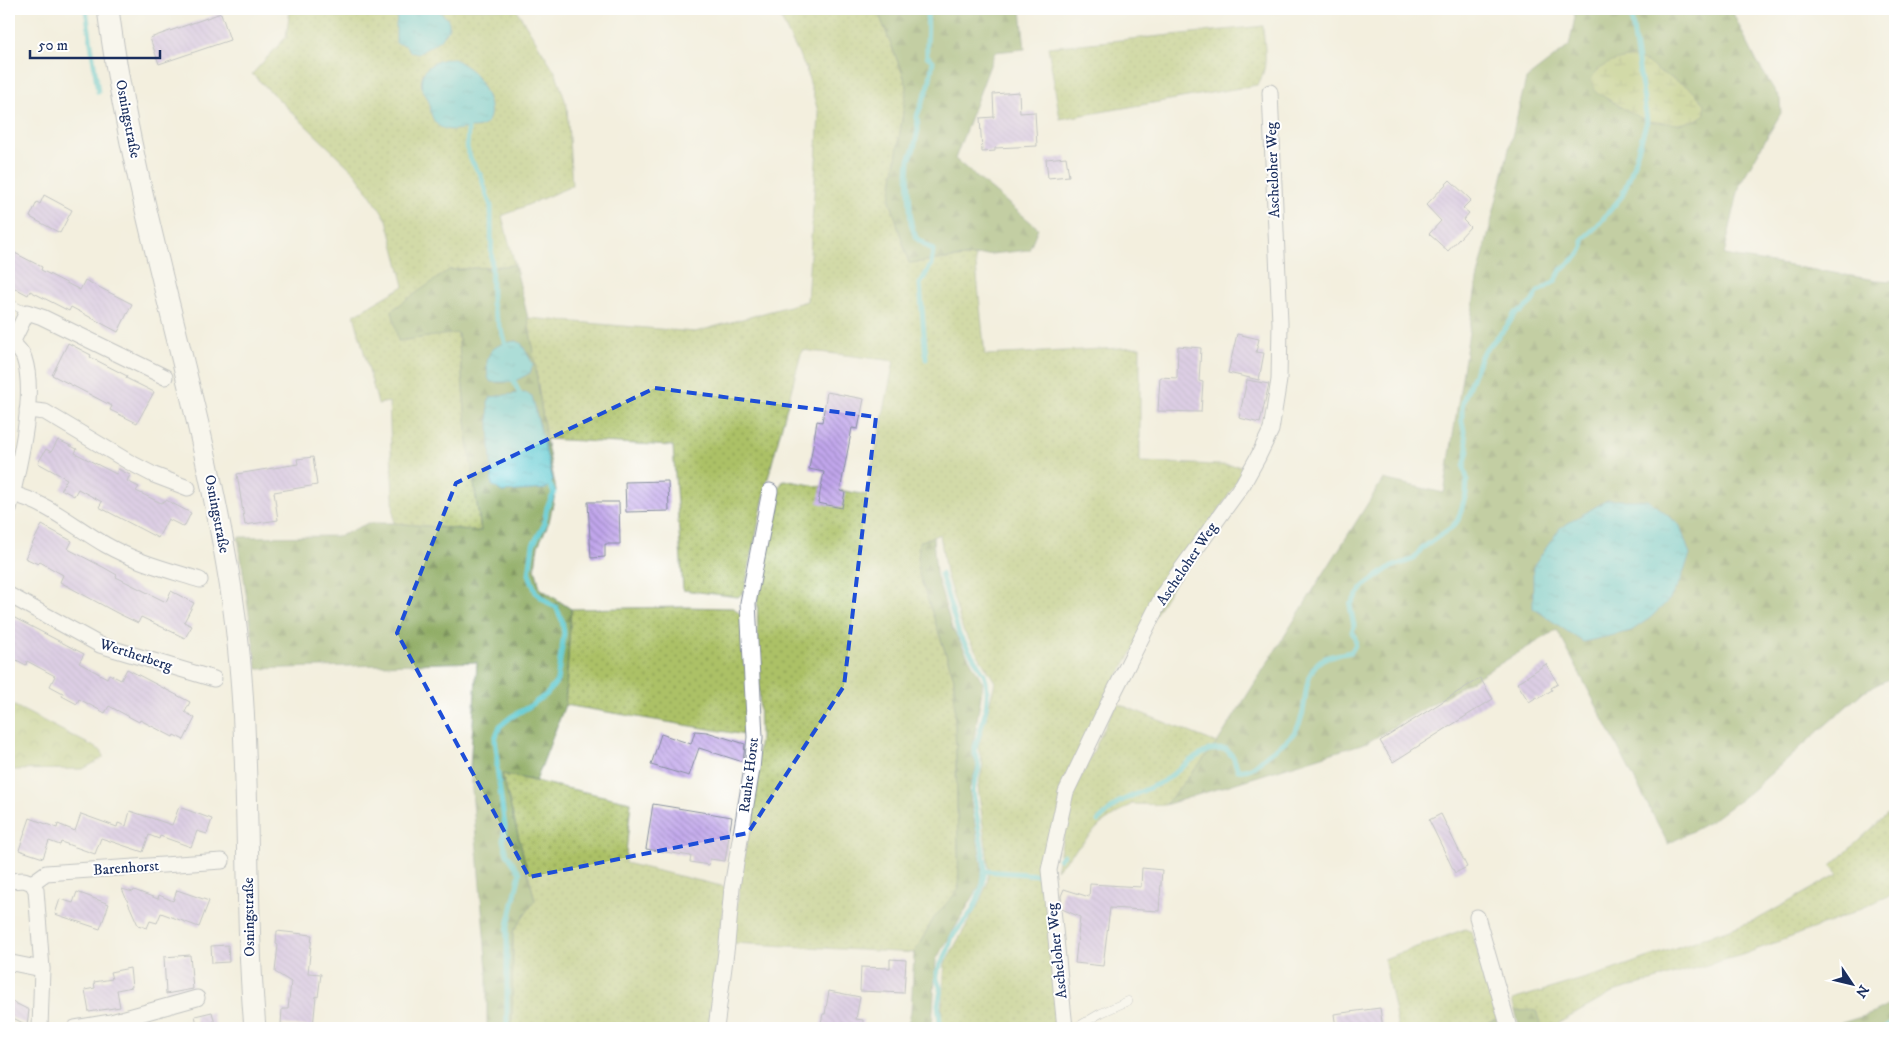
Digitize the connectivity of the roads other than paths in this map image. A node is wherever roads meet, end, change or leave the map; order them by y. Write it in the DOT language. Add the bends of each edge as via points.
graph roads {
  1 [pos="108,9"];
  2 [pos="1270,92"];
  3 [pos="9,303"];
  4 [pos="27,312"];
  5 [pos="10,342"];
  6 [pos="165,377"];
  7 [pos="27,410"];
  8 [pos="188,488"];
  9 [pos="770,491"];
  10 [pos="10,502"];
  11 [pos="200,580"];
  12 [pos="9,595"];
  13 [pos="214,679"];
  14 [pos="222,861"];
  15 [pos="9,881"];
  16 [pos="32,883"];
  17 [pos="1477,917"];
  18 [pos="9,961"];
  19 [pos="42,969"];
  20 [pos="197,998"];
  21 [pos="1128,1001"];
  22 [pos="40,1028"];
  23 [pos="75,1028"];
  24 [pos="254,1028"];
  25 [pos="716,1028"];
  26 [pos="1066,1028"];
  27 [pos="1509,1028"];
  1 -- 24 [label="street, Osningstraße" via="144,199 191,390 231,583 243,682 249,962"];
  2 -- 26 [label="street, Ascheloher Weg" via="1280,323 1279,380 1271,430 1243,484 1164,593 1066,792 1049,870"];
  3 -- 4 [label="lane"];
  4 -- 5 [label="street"];
  4 -- 6 [label="street"];
  5 -- 7 [label="street" via="23,356 26,365"];
  7 -- 8 [label="street" via="45,412 154,476"];
  7 -- 10 [label="street"];
  9 -- 25 [label="street, Rauhe Horst" via="748,604 754,737 752,769 732,887"];
  10 -- 11 [label="street" via="28,498 135,560"];
  12 -- 13 [label="street, Wertherberg" via="100,645"];
  14 -- 16 [label="street, Barenhorst" via="46,873"];
  15 -- 16 [label="street"];
  16 -- 19 [label="street" via="36,890"];
  17 -- 27 [label="street"];
  18 -- 19 [label="street"];
  19 -- 22 [label="street"];
  20 -- 23 [label="street" via="111,1022"];
  21 -- 26 [label="lane" via="1077,1027"];
}
